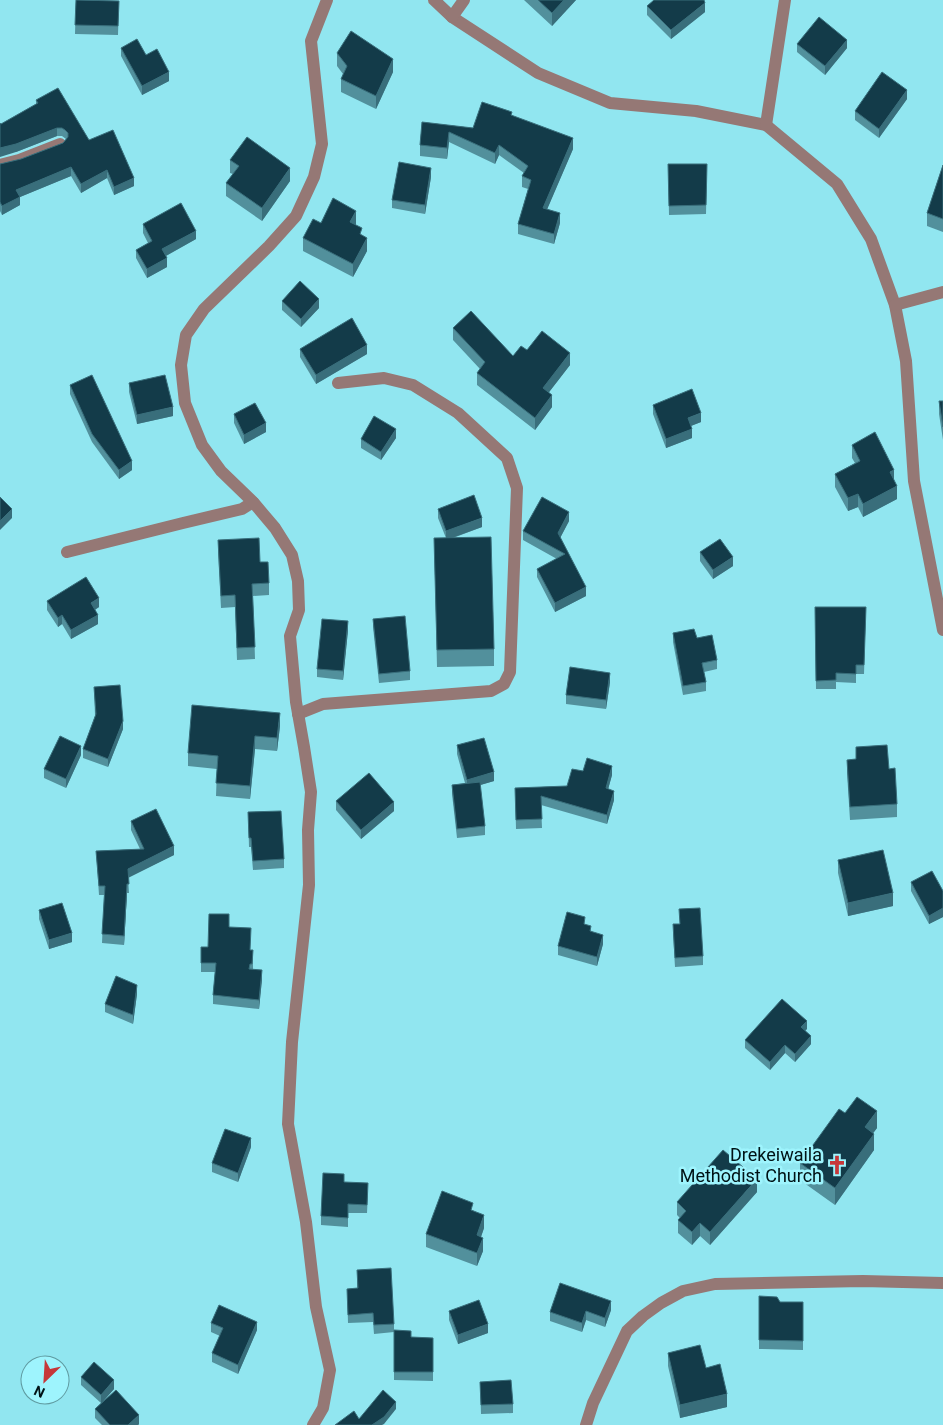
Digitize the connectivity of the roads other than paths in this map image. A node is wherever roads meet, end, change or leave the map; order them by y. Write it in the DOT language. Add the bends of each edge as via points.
graph roads {
  1 [pos="327,0"];
  2 [pos="434,0"];
  3 [pos="464,0"];
  4 [pos="784,0"];
  5 [pos="452,17"];
  6 [pos="766,125"];
  7 [pos="60,144"];
  8 [pos="0,165"];
  9 [pos="943,292"];
  10 [pos="895,305"];
  11 [pos="338,383"];
  12 [pos="253,502"];
  13 [pos="67,552"];
  14 [pos="943,630"];
  15 [pos="298,714"];
  16 [pos="943,1283"];
  17 [pos="313,1425"];
  18 [pos="586,1425"];
  1 -- 12 [label="street" via="311,41 322,144 314,177 296,216 270,246 204,309 186,335 181,365 185,403 202,445 221,471"];
  2 -- 5 [label="street"];
  3 -- 5 [label="street"];
  4 -- 6 [label="street"];
  5 -- 6 [label="street" via="538,73 610,103 696,111"];
  6 -- 10 [label="street" via="837,184 871,239"];
  7 -- 8 [label="street"];
  9 -- 10 [label="street"];
  10 -- 14 [label="street" via="906,361 914,481"];
  11 -- 15 [label="street" via="384,378 413,386 458,413 507,458 517,488 510,672 504,684 491,691 323,704"];
  12 -- 13 [label="street" via="242,510"];
  12 -- 15 [label="street" via="292,555 298,581 299,610 290,636"];
  15 -- 17 [label="street" via="311,792 309,885 292,1042 288,1124 306,1222 316,1307 330,1370 322,1408"];
  16 -- 18 [label="street" via="715,1284 683,1291 643,1316 628,1331 593,1403"];
}
